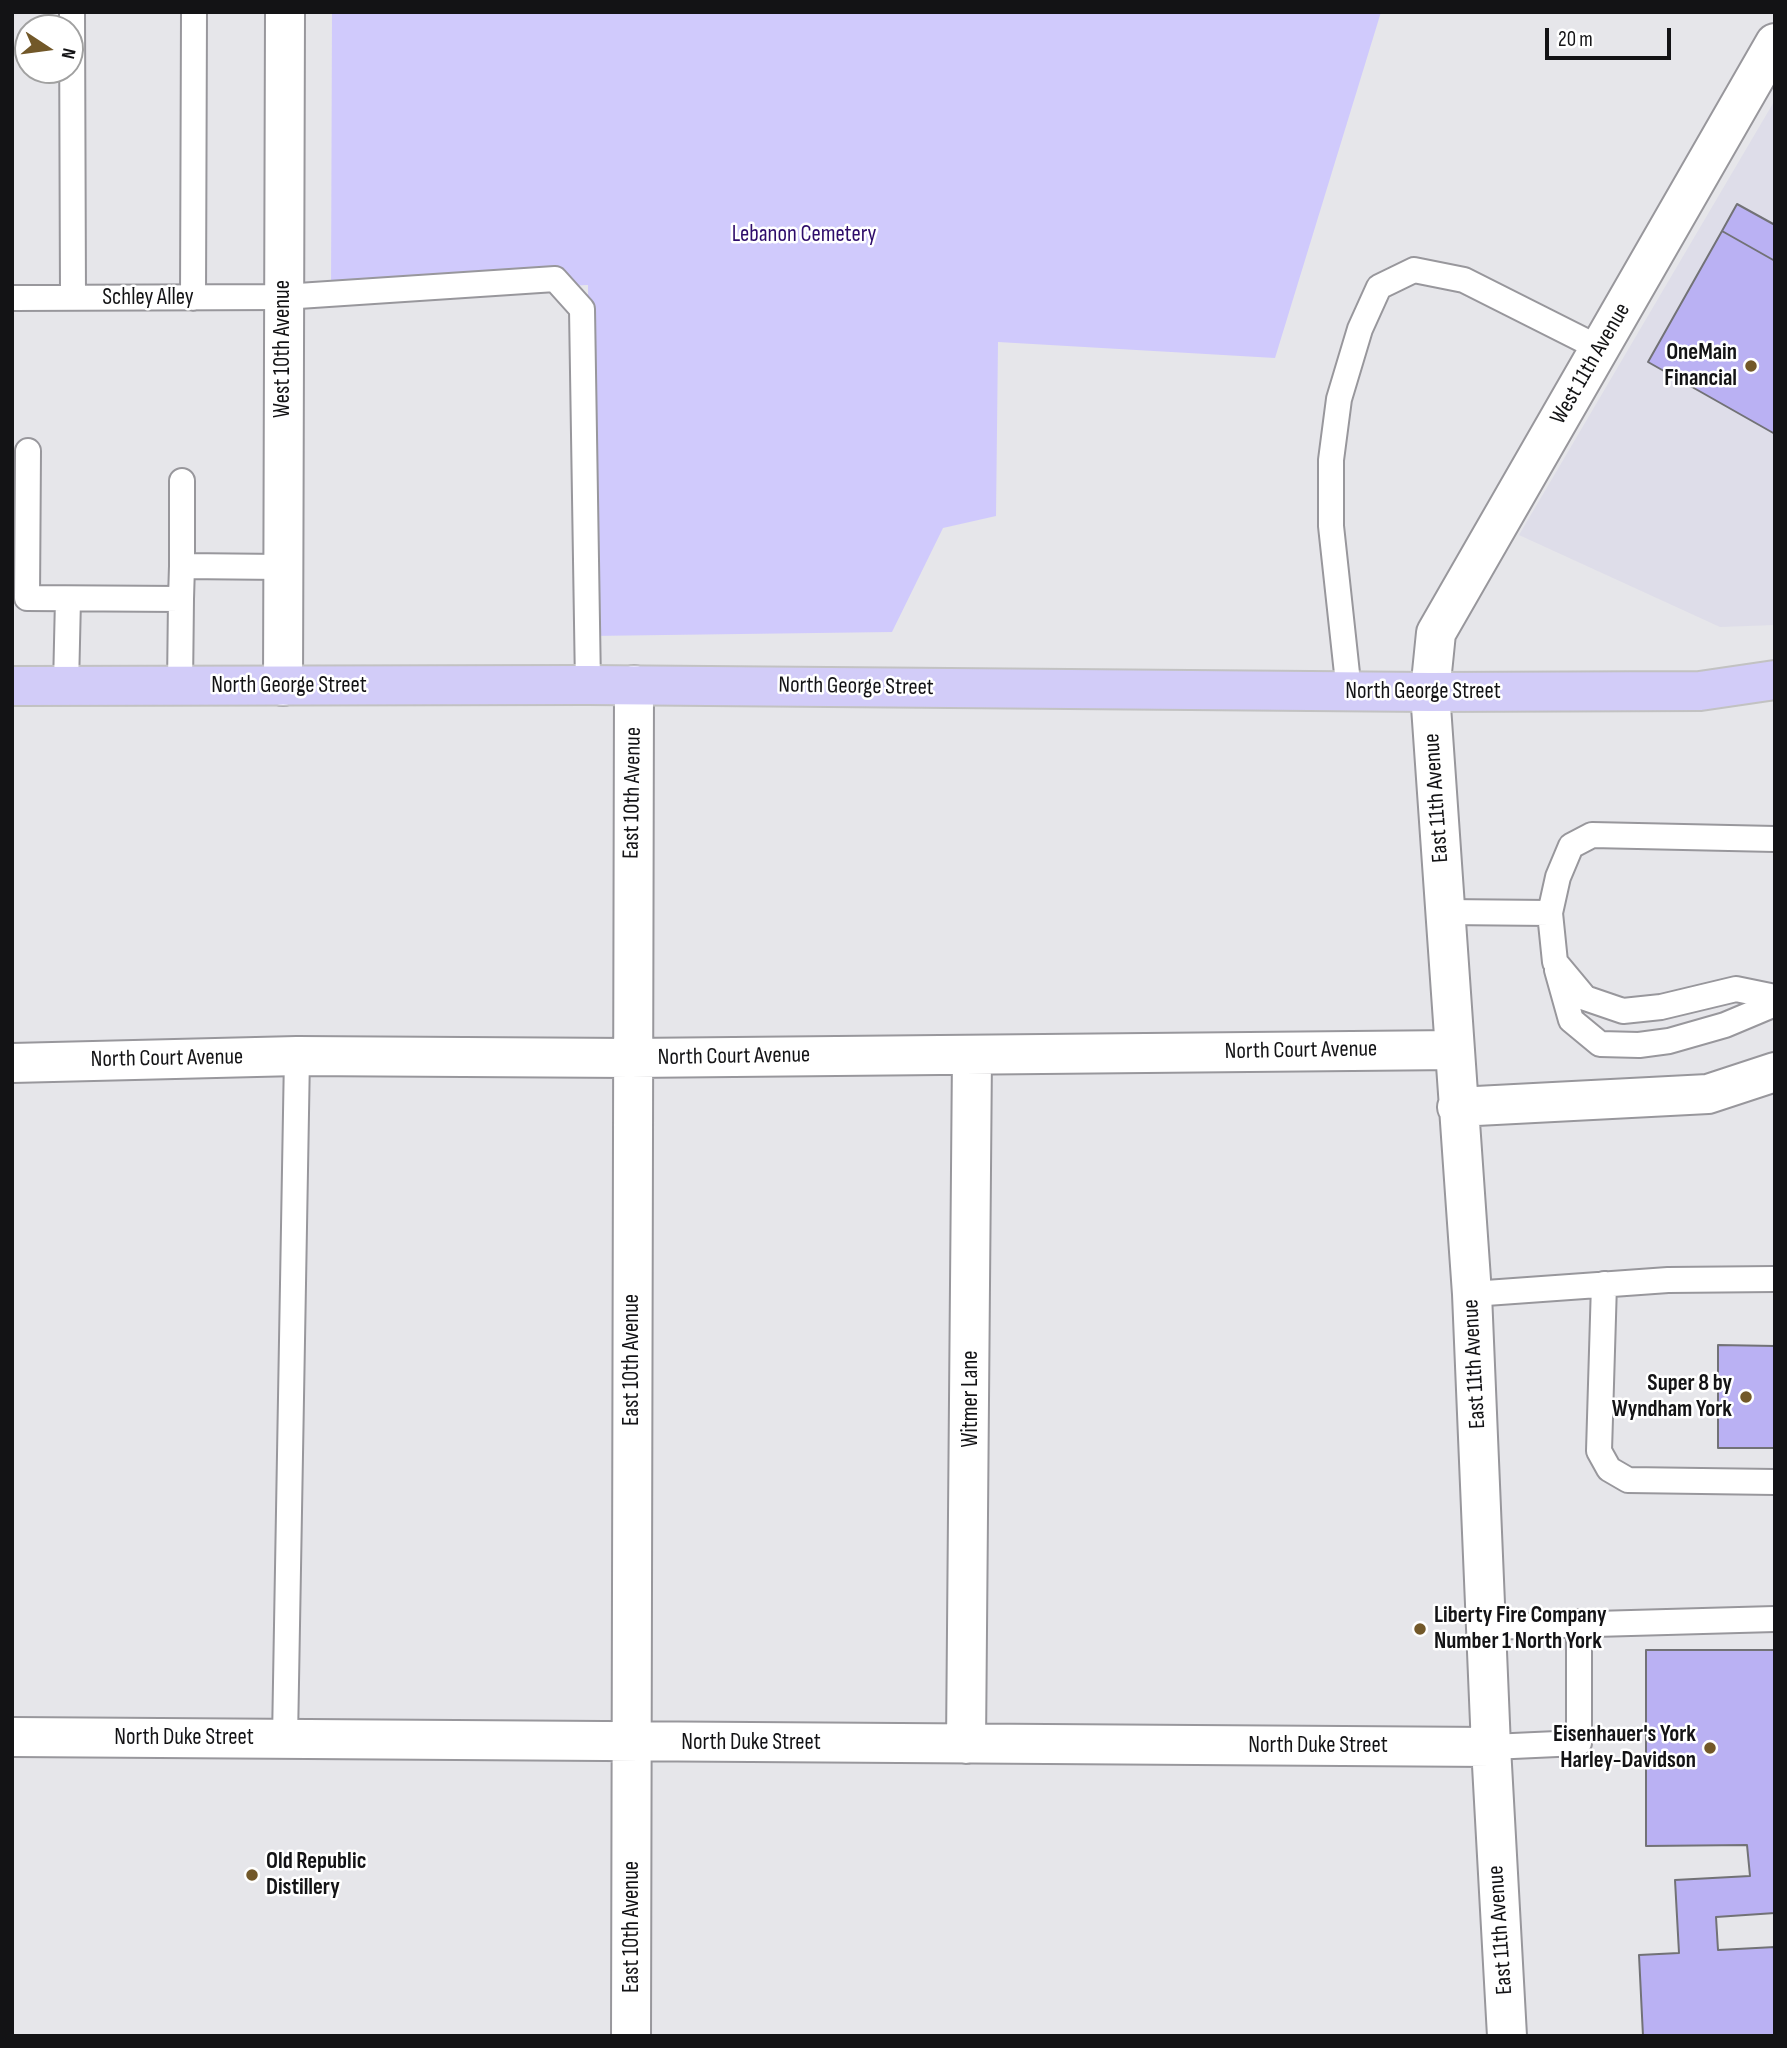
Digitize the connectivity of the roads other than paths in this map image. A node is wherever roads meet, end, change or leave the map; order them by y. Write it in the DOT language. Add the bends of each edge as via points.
graph roads {
  1 [pos="72,12"];
  2 [pos="194,12"];
  3 [pos="285,12"];
  4 [pos="1775,43"];
  5 [pos="283,297"];
  6 [pos="12,298"];
  7 [pos="73,298"];
  8 [pos="193,298"];
  9 [pos="1599,348"];
  10 [pos="28,451"];
  11 [pos="182,481"];
  12 [pos="182,566"];
  13 [pos="283,567"];
  14 [pos="20,598"];
  15 [pos="68,599"];
  16 [pos="181,599"];
  17 [pos="1775,680"];
  18 [pos="12,685"];
  19 [pos="589,685"];
  20 [pos="634,685"];
  21 [pos="66,686"];
  22 [pos="180,686"];
  23 [pos="283,686"];
  24 [pos="1700,691"];
  25 [pos="1349,692"];
  26 [pos="1430,692"];
  27 [pos="1775,703"];
  28 [pos="1775,839"];
  29 [pos="1445,912"];
  30 [pos="1550,913"];
  31 [pos="1555,962"];
  32 [pos="1775,997"];
  33 [pos="1775,1004"];
  34 [pos="1455,1050"];
  35 [pos="972,1055"];
  36 [pos="297,1056"];
  37 [pos="631,1058"];
  38 [pos="12,1063"];
  39 [pos="1775,1072"];
  40 [pos="1457,1107"];
  41 [pos="1775,1279"];
  42 [pos="1604,1284"];
  43 [pos="1472,1294"];
  44 [pos="1775,1482"];
  45 [pos="1775,1619"];
  46 [pos="1579,1622"];
  47 [pos="1487,1627"];
  48 [pos="12,1737"];
  49 [pos="285,1739"];
  50 [pos="633,1742"];
  51 [pos="966,1744"];
  52 [pos="1491,1747"];
  53 [pos="631,2036"];
  54 [pos="1507,2036"];
  1 -- 7 [label="lane"];
  2 -- 8 [label="lane"];
  3 -- 5 [label="street, West 10th Avenue"];
  4 -- 9 [label="street, West 11th Avenue"];
  5 -- 8 [label="lane, Schley Alley"];
  5 -- 13 [label="street, West 10th Avenue"];
  5 -- 19 [label="lane, Schley Alley" via="555,279 582,309"];
  6 -- 7 [label="lane, Schley Alley"];
  7 -- 8 [label="lane, Schley Alley"];
  9 -- 25 [label="lane" via="1464,280 1413,270 1379,287 1360,329 1339,399 1331,460 1331,526"];
  9 -- 26 [label="street, West 11th Avenue" via="1436,633"];
  10 -- 14 [label="lane"];
  11 -- 12 [label="lane"];
  12 -- 13 [label="lane"];
  12 -- 16 [label="lane"];
  13 -- 23 [label="street, West 10th Avenue"];
  14 -- 15 [label="lane"];
  15 -- 16 [label="lane"];
  15 -- 21 [label="lane"];
  16 -- 22 [label="lane"];
  17 -- 24 [label="main road, North George Street"];
  18 -- 21 [label="main road, North George Street"];
  19 -- 20 [label="main road, North George Street"];
  19 -- 23 [label="main road, North George Street"];
  20 -- 25 [label="main road, North George Street"];
  20 -- 37 [label="street, East 10th Avenue"];
  21 -- 22 [label="main road, North George Street"];
  22 -- 23 [label="main road, North George Street"];
  24 -- 26 [label="main road, North George Street"];
  24 -- 27 [label="main road, North George Street"];
  25 -- 26 [label="main road, North George Street"];
  26 -- 29 [label="street, East 11th Avenue"];
  28 -- 30 [label="lane" via="1592,835 1572,846 1558,877"];
  29 -- 30 [label="lane"];
  29 -- 34 [label="street, East 11th Avenue"];
  30 -- 31 [label="lane"];
  31 -- 32 [label="lane" via="1585,998 1623,1011 1736,989"];
  31 -- 33 [label="lane" via="1571,1020 1600,1044 1669,1041"];
  34 -- 35 [label="street, North Court Avenue"];
  34 -- 40 [label="street, East 11th Avenue"];
  35 -- 37 [label="street, North Court Avenue"];
  35 -- 51 [label="street, Witmer Lane"];
  36 -- 37 [label="street, North Court Avenue"];
  36 -- 38 [label="street, North Court Avenue"];
  36 -- 49 [label="lane"];
  37 -- 50 [label="street, East 10th Avenue"];
  39 -- 40 [label="street" via="1708,1094"];
  40 -- 43 [label="street, East 11th Avenue"];
  41 -- 42 [label="lane"];
  42 -- 43 [label="lane"];
  42 -- 44 [label="lane" via="1599,1451 1609,1469 1628,1480"];
  43 -- 47 [label="street, East 11th Avenue"];
  45 -- 46 [label="lane"];
  46 -- 47 [label="lane"];
  46 -- 52 [label="lane" via="1579,1743"];
  47 -- 52 [label="street, East 11th Avenue"];
  48 -- 49 [label="street, North Duke Street"];
  49 -- 50 [label="street, North Duke Street"];
  50 -- 51 [label="street, North Duke Street"];
  50 -- 53 [label="street, East 10th Avenue"];
  51 -- 52 [label="street, North Duke Street"];
  52 -- 54 [label="street, East 11th Avenue"];
}
